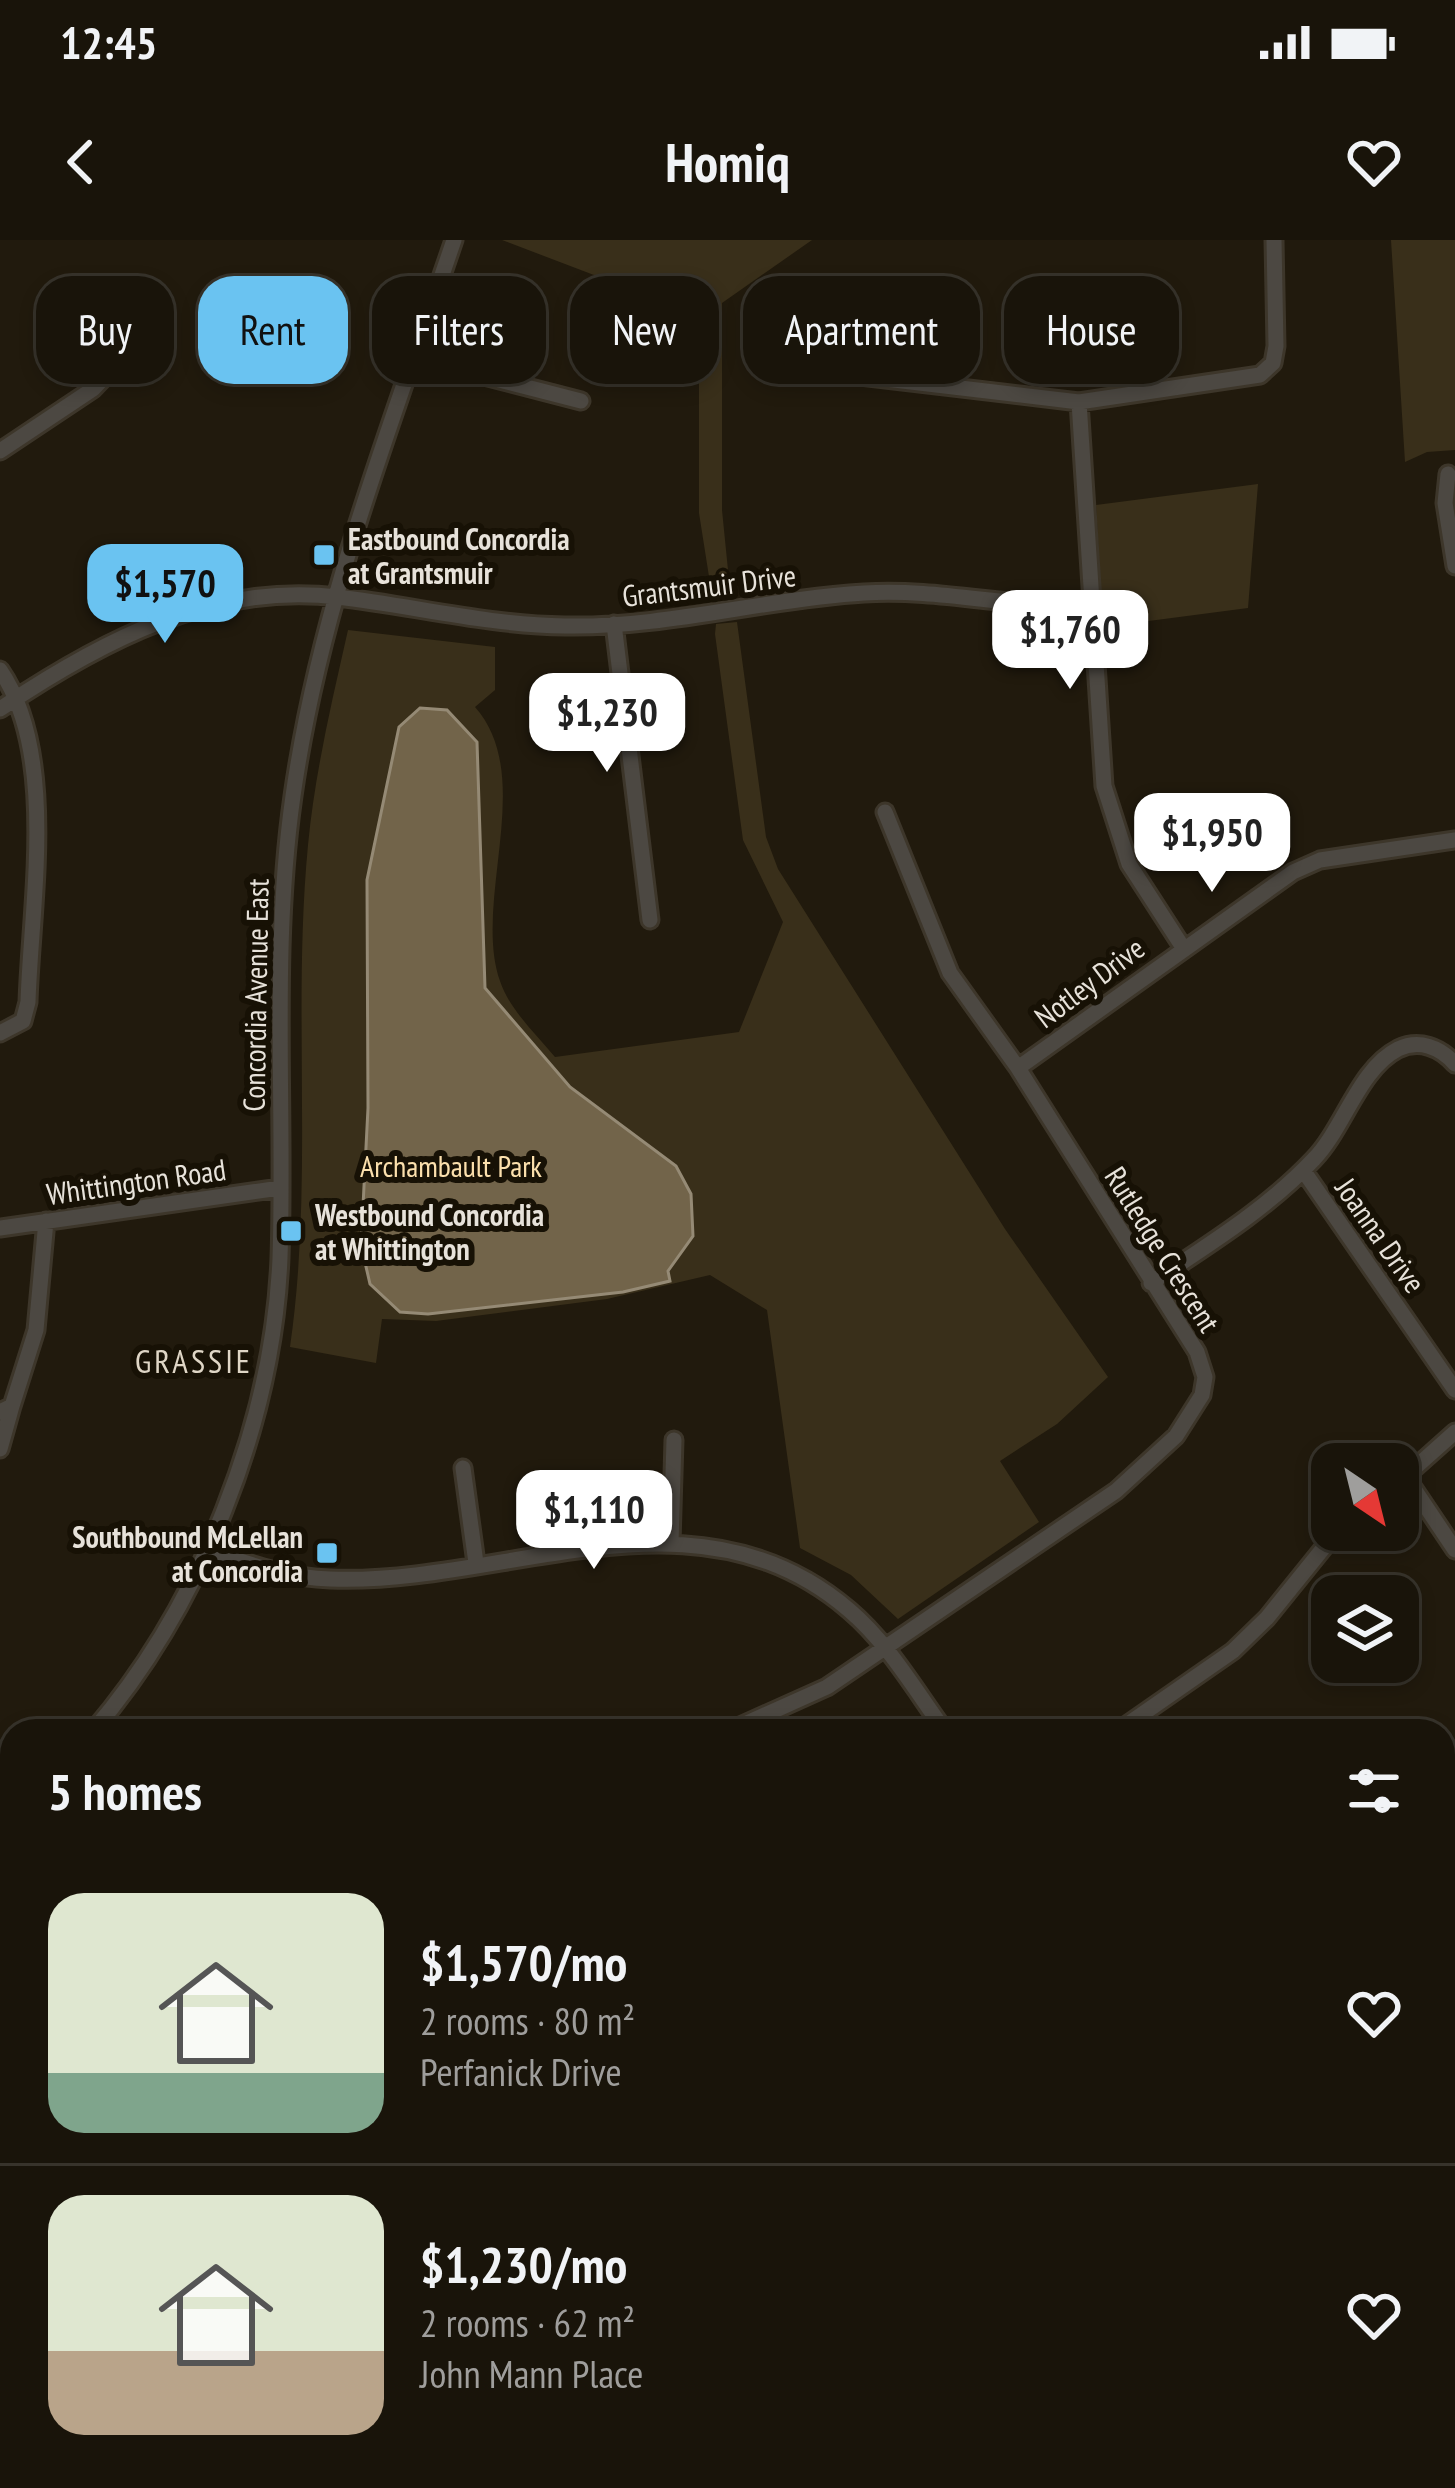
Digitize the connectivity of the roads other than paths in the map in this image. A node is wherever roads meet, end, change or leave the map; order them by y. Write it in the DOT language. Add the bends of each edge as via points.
graph roads {
  1 [pos="454,240"];
  2 [pos="1274,240"];
  3 [pos="442,276"];
  4 [pos="98,384"];
  5 [pos="405,384"];
  6 [pos="517,384"];
  7 [pos="927,384"];
  8 [pos="581,400"];
  9 [pos="1079,402"];
  10 [pos="0,451"];
  11 [pos="1448,474"];
  12 [pos="1455,566"];
  13 [pos="335,597"];
  14 [pos="1091,606"];
  15 [pos="614,624"];
  16 [pos="0,670"];
  17 [pos="7,704"];
  18 [pos="885,812"];
  19 [pos="1455,840"];
  20 [pos="650,920"];
  21 [pos="1182,946"];
  22 [pos="0,1033"];
  23 [pos="1455,1064"];
  24 [pos="1018,1068"];
  25 [pos="1303,1170"];
  26 [pos="280,1188"];
  27 [pos="46,1221"];
  28 [pos="0,1228"];
  29 [pos="1151,1283"];
  30 [pos="1455,1390"];
  31 [pos="6,1409"];
  32 [pos="1455,1432"];
  33 [pos="674,1440"];
  34 [pos="0,1449"];
  35 [pos="1419,1464"];
  36 [pos="464,1468"];
  37 [pos="1419,1502"];
  38 [pos="671,1543"];
  39 [pos="206,1550"];
  40 [pos="1455,1550"];
  41 [pos="1321,1551"];
  42 [pos="476,1563"];
  43 [pos="885,1647"];
  44 [pos="102,1719"];
  45 [pos="759,1719"];
  46 [pos="936,1719"];
  47 [pos="1135,1719"];
  1 -- 3 [label="street, Concordia Avenue East"];
  2 -- 9 [label="street" via="1276,346 1268,370"];
  4 -- 10 [label="street"];
  5 -- 13 [label="street, Concordia Avenue East"];
  6 -- 8 [label="street"];
  7 -- 9 [label="street"];
  9 -- 14 [label="street"];
  11 -- 12 [label="street"];
  13 -- 15 [label="street, Grantsmuir Drive" via="472,620"];
  13 -- 17 [label="street, Grantsmuir Drive" via="255,598 186,612 99,645"];
  13 -- 26 [label="street, Concordia Avenue East" via="306,713 284,868"];
  14 -- 15 [label="street, Grantsmuir Drive" via="861,593"];
  14 -- 21 [label="street" via="1109,809 1129,864"];
  15 -- 20 [label="street"];
  16 -- 17 [label="street"];
  17 -- 22 [label="street" via="35,760 38,796 28,1002 23,1021"];
  18 -- 24 [label="street, Rutledge Crescent" via="950,973"];
  19 -- 21 [label="street, Notley Drive" via="1320,860"];
  21 -- 24 [label="street, Notley Drive"];
  23 -- 25 [label="street" via="1432,1046 1390,1054"];
  24 -- 29 [label="street, Rutledge Crescent"];
  25 -- 29 [label="street"];
  25 -- 30 [label="street, Joanna Drive"];
  26 -- 27 [label="street, Whittington Road"];
  26 -- 39 [label="street, Concordia Avenue East" via="269,1352 246,1445"];
  27 -- 28 [label="street, Whittington Road"];
  27 -- 31 [label="street" via="36,1330"];
  29 -- 43 [label="street, Rutledge Crescent" via="1205,1377 1177,1436 1116,1491"];
  31 -- 34 [label="street"];
  32 -- 35 [label="street"];
  33 -- 38 [label="street"];
  36 -- 42 [label="street"];
  37 -- 40 [label="street"];
  38 -- 42 [label="street"];
  38 -- 43 [label="street" via="770,1562 822,1589"];
  39 -- 42 [label="street" via="331,1580"];
  39 -- 44 [label="street, Concordia Avenue East" via="161,1635"];
  41 -- 47 [label="street" via="1233,1651"];
  43 -- 45 [label="street, Rutledge Crescent" via="801,1702"];
  43 -- 46 [label="street"];
}
